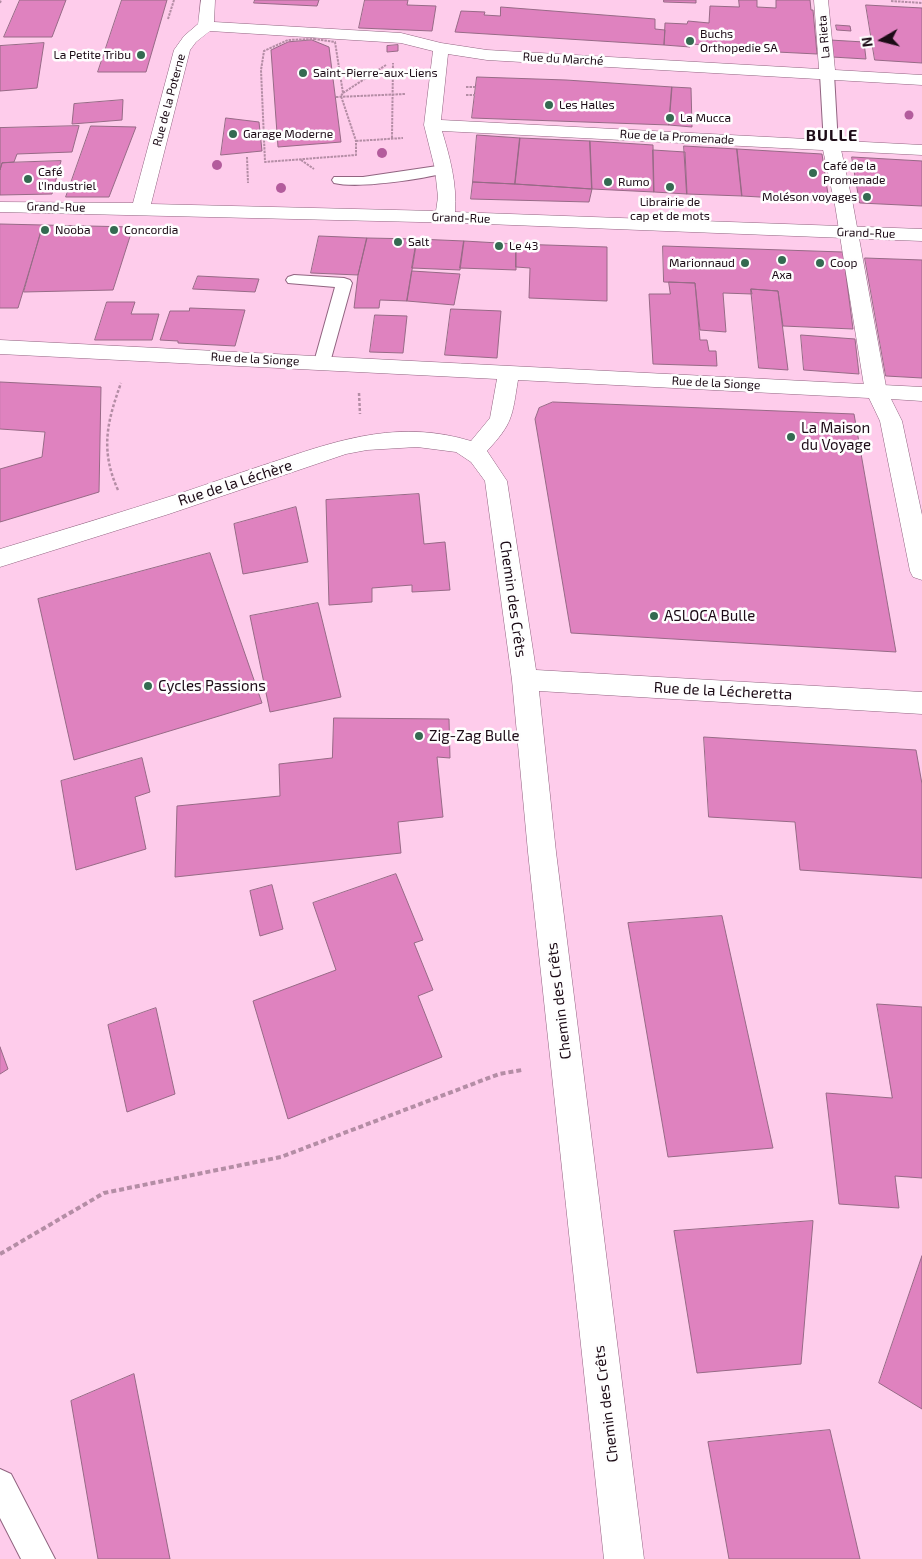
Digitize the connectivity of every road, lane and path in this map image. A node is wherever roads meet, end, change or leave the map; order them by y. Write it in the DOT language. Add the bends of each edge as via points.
graph roads {
  1 [pos="174,0"];
  2 [pos="208,0"];
  3 [pos="821,0"];
  4 [pos="891,1"];
  5 [pos="922,3"];
  6 [pos="166,26"];
  7 [pos="206,26"];
  8 [pos="440,48"];
  9 [pos="827,74"];
  10 [pos="922,80"];
  11 [pos="394,94"];
  12 [pos="342,95"];
  13 [pos="336,97"];
  14 [pos="432,125"];
  15 [pos="356,141"];
  16 [pos="831,145"];
  17 [pos="922,150"];
  18 [pos="247,157"];
  19 [pos="300,160"];
  20 [pos="444,169"];
  21 [pos="314,170"];
  22 [pos="339,180"];
  23 [pos="248,186"];
  24 [pos="0,207"];
  25 [pos="141,208"];
  26 [pos="445,217"];
  27 [pos="847,232"];
  28 [pos="922,235"];
  29 [pos="294,280"];
  30 [pos="0,347"];
  31 [pos="323,362"];
  32 [pos="509,372"];
  33 [pos="122,383"];
  34 [pos="359,387"];
  35 [pos="876,392"];
  36 [pos="922,394"];
  37 [pos="362,419"];
  38 [pos="474,452"];
  39 [pos="120,494"];
  40 [pos="0,558"];
  41 [pos="922,572"];
  42 [pos="525,680"];
  43 [pos="922,703"];
  44 [pos="522,1070"];
  45 [pos="0,1254"];
  46 [pos="0,1485"];
  47 [pos="39,1559"];
  48 [pos="624,1559"];
  1 -- 6 [label="path"];
  2 -- 7 [label="street"];
  3 -- 9 [label="street, La Rieta"];
  4 -- 5 [label="path"];
  7 -- 8 [label="street, Rue du Marché" via="401,38"];
  7 -- 25 [label="street, Rue de la Poterne" via="182,50"];
  8 -- 9 [label="street, Rue du Marché" via="487,55"];
  8 -- 14 [label="street"];
  9 -- 10 [label="street, Rue du Marché"];
  9 -- 16 [label="lane"];
  11 -- 12 [label="path"];
  11 -- 12 [label="path" via="393,60"];
  11 -- 15 [label="path" via="392,138"];
  12 -- 13 [label="path"];
  12 -- 15 [label="path"];
  12 -- 19 [label="path" via="335,42 314,38 288,40 264,51 261,70 265,162"];
  14 -- 16 [label="street, Rue de la Promenade"];
  14 -- 20 [label="street"];
  15 -- 19 [label="path" via="356,155"];
  16 -- 17 [label="street, Rue de la Promenade"];
  16 -- 27 [label="street"];
  18 -- 23 [label="path"];
  19 -- 21 [label="path"];
  20 -- 22 [label="lane" via="362,181"];
  20 -- 26 [label="street" via="448,197"];
  24 -- 25 [label="street, Grand-Rue"];
  25 -- 26 [label="street, Grand-Rue"];
  26 -- 27 [label="street, Grand-Rue"];
  27 -- 28 [label="street, Grand-Rue"];
  27 -- 35 [label="street"];
  29 -- 31 [label="lane" via="344,282"];
  30 -- 31 [label="street, Rue de la Sionge"];
  31 -- 32 [label="street, Rue de la Sionge"];
  32 -- 35 [label="street, Rue de la Sionge"];
  32 -- 38 [label="street" via="501,418"];
  33 -- 39 [label="path" via="110,416 105,444"];
  34 -- 37 [label="path"];
  35 -- 36 [label="street, Rue de la Sionge"];
  35 -- 41 [label="street" via="891,421"];
  38 -- 40 [label="street, Rue de la Léchère" via="454,444 408,437 370,440"];
  38 -- 42 [label="street, Chemin des Crêts" via="486,463 496,481"];
  42 -- 43 [label="street, Rue de la Lécheretta"];
  42 -- 48 [label="street, Chemin des Crêts"];
  44 -- 45 [label="path" via="499,1074 281,1157 104,1193"];
  46 -- 47 [label="lane"];
}
